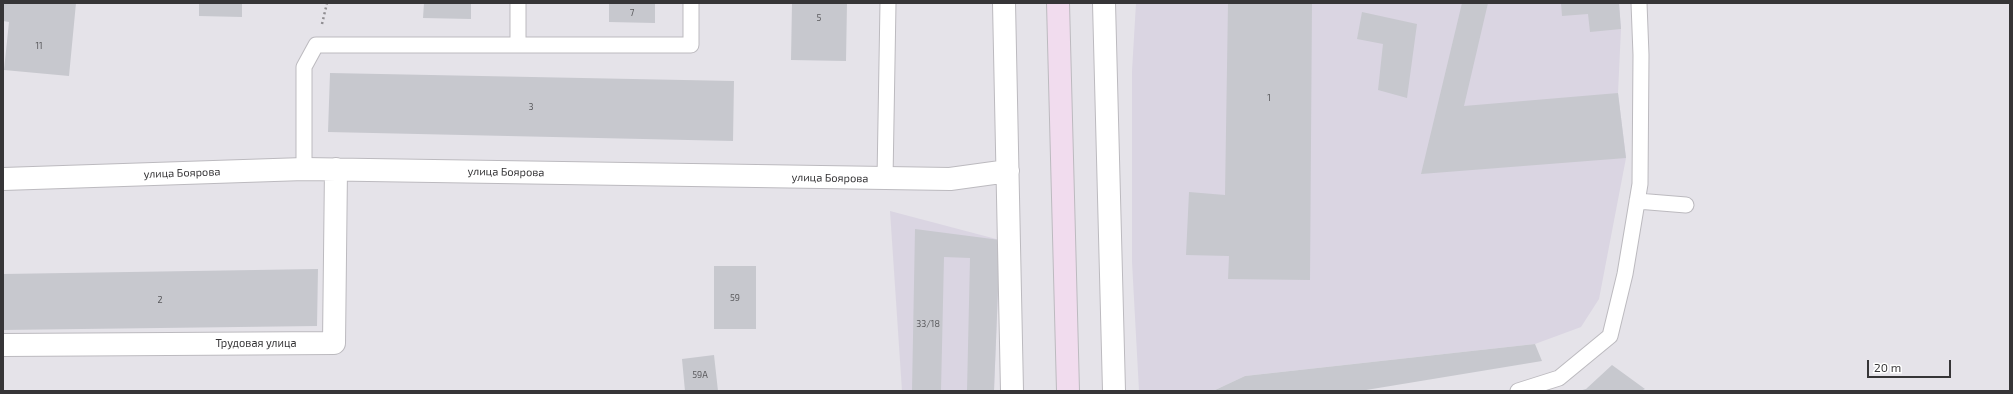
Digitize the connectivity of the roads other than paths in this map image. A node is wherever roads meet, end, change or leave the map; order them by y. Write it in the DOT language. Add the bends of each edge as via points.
graph roads {
  1 [pos="518,3"];
  2 [pos="691,3"];
  3 [pos="888,3"];
  4 [pos="1004,3"];
  5 [pos="1058,3"];
  6 [pos="1104,3"];
  7 [pos="1639,3"];
  8 [pos="518,45"];
  9 [pos="304,169"];
  10 [pos="336,169"];
  11 [pos="1008,171"];
  12 [pos="884,179"];
  13 [pos="3,180"];
  14 [pos="1637,201"];
  15 [pos="1686,205"];
  16 [pos="3,345"];
  17 [pos="1012,391"];
  18 [pos="1068,391"];
  19 [pos="1114,391"];
  20 [pos="1518,391"];
  1 -- 8 [label="lane"];
  2 -- 8 [label="lane" via="691,45"];
  3 -- 12 [label="lane"];
  4 -- 11 [label="street"];
  5 -- 18 [label="main road"];
  6 -- 19 [label="street"];
  7 -- 14 [label="lane" via="1640,184"];
  8 -- 9 [label="lane" via="316,45 304,67"];
  9 -- 10 [label="street, улица Боярова"];
  9 -- 13 [label="street, улица Боярова"];
  10 -- 12 [label="street, улица Боярова"];
  10 -- 16 [label="street, Трудовая улица" via="334,343"];
  11 -- 12 [label="street, улица Боярова" via="950,180"];
  11 -- 17 [label="street"];
  14 -- 15 [label="lane"];
  14 -- 20 [label="lane" via="1625,274 1610,336 1559,378"];
}
